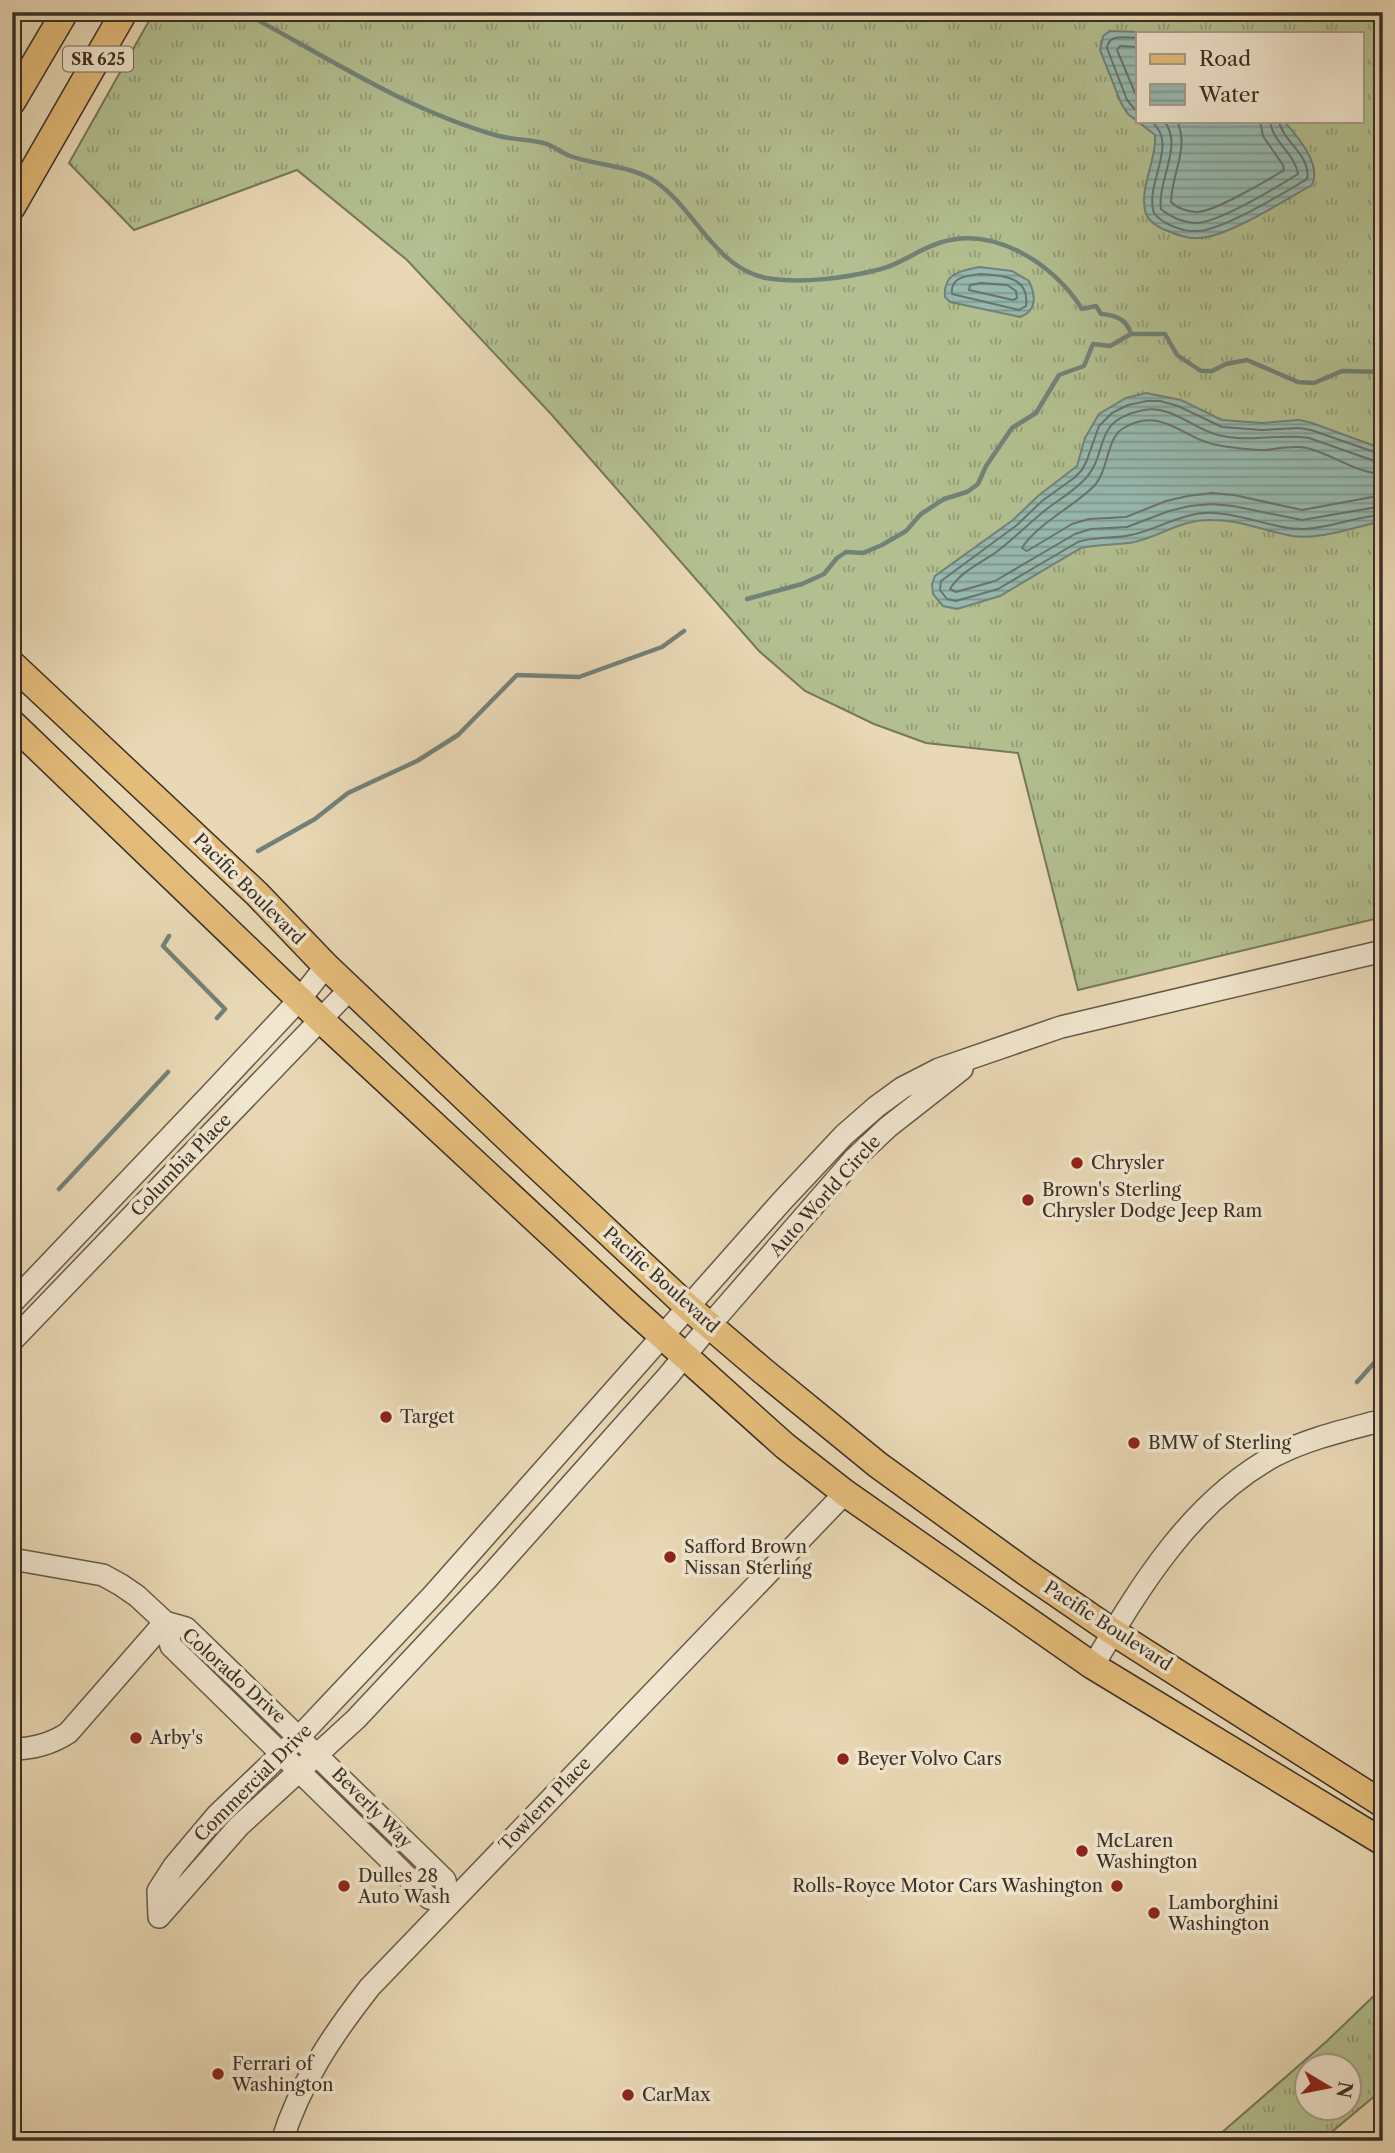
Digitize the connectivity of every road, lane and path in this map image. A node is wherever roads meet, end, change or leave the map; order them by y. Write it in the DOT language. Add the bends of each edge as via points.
graph roads {
  1 [pos="65,12"];
  2 [pos="124,12"];
  3 [pos="12,102"];
  4 [pos="12,207"];
  5 [pos="12,664"];
  6 [pos="12,723"];
  7 [pos="1383,951"];
  8 [pos="326,966"];
  9 [pos="350,989"];
  10 [pos="300,999"];
  11 [pos="321,1020"];
  12 [pos="982,1054"];
  13 [pos="12,1303"];
  14 [pos="688,1307"];
  15 [pos="710,1325"];
  16 [pos="662,1336"];
  17 [pos="12,1341"];
  18 [pos="685,1356"];
  19 [pos="1383,1420"];
  20 [pos="845,1493"];
  21 [pos="12,1559"];
  22 [pos="165,1622"];
  23 [pos="1113,1632"];
  24 [pos="1093,1667"];
  25 [pos="300,1736"];
  26 [pos="12,1749"];
  27 [pos="281,1754"];
  28 [pos="318,1754"];
  29 [pos="298,1770"];
  30 [pos="1383,1804"];
  31 [pos="1383,1842"];
  32 [pos="449,1903"];
  33 [pos="282,2141"];
  1 -- 3 [label="main road, SR 625"];
  2 -- 4 [label="main road, SR 625"];
  5 -- 8 [label="main road, Pacific Boulevard" via="257,894"];
  6 -- 10 [label="main road"];
  7 -- 12 [label="street, Auto World Circle" via="1061,1027"];
  8 -- 9 [label="main road, Pacific Boulevard"];
  8 -- 10 [label="street, Columbia Place"];
  9 -- 11 [label="street, Columbia Place"];
  9 -- 14 [label="main road, Pacific Boulevard"];
  10 -- 11 [label="main road"];
  10 -- 13 [label="street, Columbia Place"];
  11 -- 16 [label="main road"];
  11 -- 17 [label="street, Columbia Place"];
  12 -- 14 [label="street, Auto World Circle" via="902,1088 868,1114"];
  12 -- 15 [label="street, Auto World Circle" via="854,1159"];
  14 -- 15 [label="main road, Pacific Boulevard"];
  14 -- 16 [label="street, Commercial Drive"];
  15 -- 18 [label="street, Auto World Circle"];
  15 -- 23 [label="main road, Pacific Boulevard" via="878,1465"];
  16 -- 18 [label="main road"];
  16 -- 25 [label="street, Commercial Drive" via="442,1585"];
  18 -- 20 [label="main road"];
  18 -- 28 [label="street, Commercial Drive" via="399,1676"];
  19 -- 23 [label="street" via="1309,1441 1229,1486 1184,1531"];
  20 -- 24 [label="main road"];
  20 -- 32 [label="street, Towlern Place"];
  21 -- 22 [label="street, Colorado Drive" via="103,1575 137,1596"];
  22 -- 25 [label="street, Colorado Drive" via="186,1628"];
  22 -- 26 [label="street" via="68,1733 48,1744"];
  22 -- 27 [label="street, Colorado Drive" via="171,1646"];
  23 -- 24 [label="street"];
  23 -- 30 [label="main road, Pacific Boulevard"];
  24 -- 31 [label="main road"];
  25 -- 27 [label="street, Commercial Drive"];
  25 -- 28 [label="street, Beverly Way"];
  27 -- 29 [label="street, Beverly Way"];
  27 -- 29 [label="street, Commercial Drive" via="217,1815 174,1866 158,1891 159,1917 239,1826"];
  28 -- 29 [label="street, Commercial Drive"];
  28 -- 32 [label="street, Beverly Way" via="445,1880"];
  29 -- 32 [label="street, Beverly Way" via="429,1898"];
  32 -- 33 [label="street, Towlern Place" via="345,2019 321,2054"];
}
